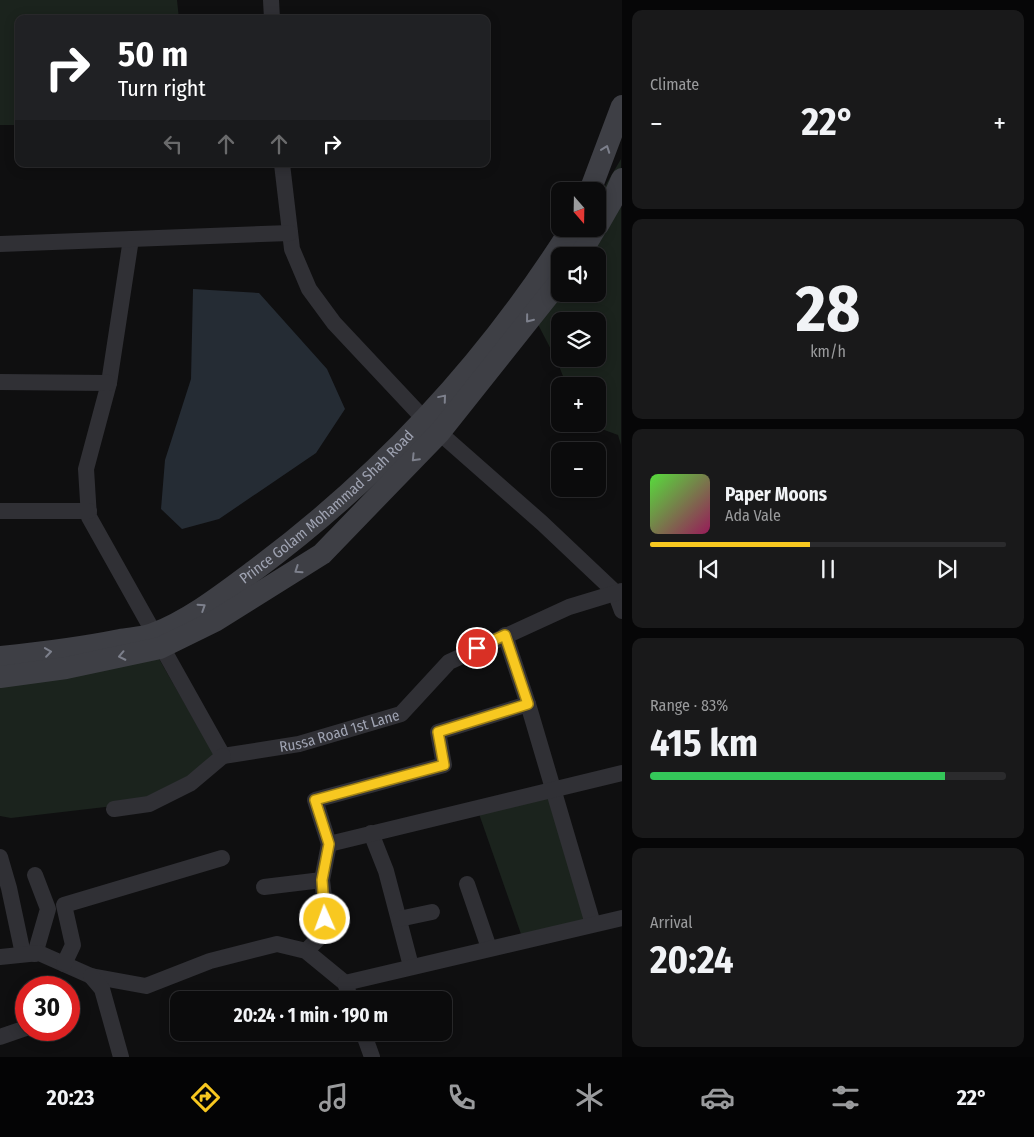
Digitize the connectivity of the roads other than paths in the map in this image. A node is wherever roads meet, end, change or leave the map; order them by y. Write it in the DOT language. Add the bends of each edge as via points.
graph roads {
  1 [pos="271,0"];
  2 [pos="272,15"];
  3 [pos="622,106"];
  4 [pos="282,167"];
  5 [pos="622,179"];
  6 [pos="593,182"];
  7 [pos="606,211"];
  8 [pos="290,233"];
  9 [pos="565,238"];
  10 [pos="131,239"];
  11 [pos="0,244"];
  12 [pos="551,291"];
  13 [pos="0,382"];
  14 [pos="109,383"];
  15 [pos="433,426"];
  16 [pos="0,511"];
  17 [pos="88,511"];
  18 [pos="618,592"];
  19 [pos="622,611"];
  20 [pos="505,635"];
  21 [pos="156,641"];
  22 [pos="0,657"];
  23 [pos="0,677"];
  24 [pos="528,704"];
  25 [pos="222,756"];
  26 [pos="622,773"];
  27 [pos="553,788"];
  28 [pos="114,809"];
  29 [pos="371,833"];
  30 [pos="329,844"];
  31 [pos="0,857"];
  32 [pos="222,858"];
  33 [pos="36,875"];
  34 [pos="322,880"];
  35 [pos="467,884"];
  36 [pos="264,887"];
  37 [pos="432,912"];
  38 [pos="622,918"];
  39 [pos="399,920"];
  40 [pos="593,924"];
  41 [pos="489,948"];
  42 [pos="306,951"];
  43 [pos="29,954"];
  44 [pos="0,957"];
  45 [pos="64,964"];
  46 [pos="411,966"];
  47 [pos="91,976"];
  48 [pos="345,983"];
  49 [pos="348,991"];
  50 [pos="15,1032"];
  51 [pos="0,1037"];
  52 [pos="366,1041"];
  53 [pos="121,1057"];
  54 [pos="372,1057"];
  1 -- 2 [label="street"];
  6 -- 3 [label="street, one-way"];
  4 -- 8 [label="street"];
  5 -- 7 [label="street"];
  8 -- 10 [label="street"];
  8 -- 15 [label="street" via="292,249 314,296 334,323"];
  15 -- 9 [label="street, Prince Golam Mohammad Shah Road, one-way"];
  10 -- 11 [label="street"];
  10 -- 14 [label="street"];
  12 -- 15 [label="street, one-way"];
  13 -- 14 [label="street"];
  14 -- 17 [label="street" via="86,469"];
  15 -- 18 [label="street"];
  15 -- 21 [label="street" via="322,554 215,621"];
  16 -- 17 [label="street"];
  17 -- 21 [label="street"];
  18 -- 19 [label="street"];
  18 -- 20 [label="street, Russa Road 1st Lane" via="569,607"];
  20 -- 24 [label="street"];
  20 -- 25 [label="street, Russa Road 1st Lane" via="449,662 401,714 299,744"];
  22 -- 21 [label="street, one-way"];
  21 -- 23 [label="street, one-way" via="66,668"];
  21 -- 25 [label="street"];
  24 -- 27 [label="street"];
  24 -- 30 [label="street" via="438,732 444,765 315,800"];
  25 -- 28 [label="street" via="192,783 148,804"];
  26 -- 27 [label="street"];
  27 -- 29 [label="street"];
  27 -- 40 [label="street"];
  29 -- 30 [label="street"];
  29 -- 39 [label="street" via="386,871"];
  30 -- 34 [label="street"];
  31 -- 43 [label="street"];
  32 -- 45 [label="street" via="64,905 73,945"];
  33 -- 43 [label="street" via="48,909"];
  34 -- 36 [label="street"];
  34 -- 42 [label="street" via="324,933"];
  35 -- 41 [label="street"];
  37 -- 39 [label="street"];
  38 -- 40 [label="street"];
  39 -- 46 [label="street"];
  40 -- 41 [label="street"];
  41 -- 46 [label="street"];
  42 -- 47 [label="street" via="277,944 210,961 146,986"];
  42 -- 48 [label="street"];
  43 -- 44 [label="street"];
  43 -- 45 [label="street" via="39,953"];
  45 -- 47 [label="street"];
  46 -- 48 [label="street"];
  47 -- 53 [label="street" via="102,988"];
  48 -- 49 [label="street"];
  50 -- 51 [label="street"];
  52 -- 54 [label="street"];
}
